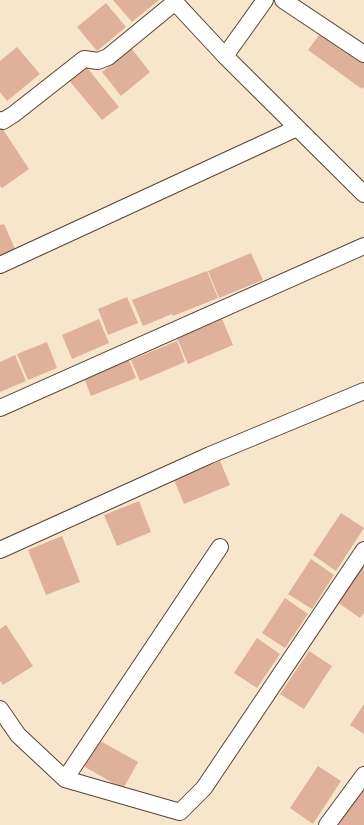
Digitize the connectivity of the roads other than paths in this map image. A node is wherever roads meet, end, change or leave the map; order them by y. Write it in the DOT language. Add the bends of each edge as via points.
graph roads {
  1 [pos="266,0"];
  2 [pos="283,0"];
  3 [pos="174,1"];
  4 [pos="364,54"];
  5 [pos="225,56"];
  6 [pos="0,120"];
  7 [pos="297,128"];
  8 [pos="364,194"];
  9 [pos="364,246"];
  10 [pos="0,265"];
  11 [pos="364,391"];
  12 [pos="0,408"];
  13 [pos="220,547"];
  14 [pos="0,550"];
  15 [pos="364,550"];
  16 [pos="0,709"];
  17 [pos="364,775"];
  18 [pos="65,779"];
  19 [pos="328,825"];
  1 -- 5 [label="street"];
  2 -- 4 [label="street"];
  3 -- 5 [label="street"];
  3 -- 6 [label="street" via="108,57 98,61 84,59 14,114 3,121"];
  5 -- 7 [label="street"];
  7 -- 8 [label="street"];
  7 -- 10 [label="street"];
  9 -- 12 [label="street"];
  11 -- 14 [label="street" via="210,456"];
  13 -- 18 [label="street"];
  15 -- 18 [label="street" via="204,788 180,812"];
  16 -- 18 [label="street" via="18,735"];
  17 -- 19 [label="street"];
}
